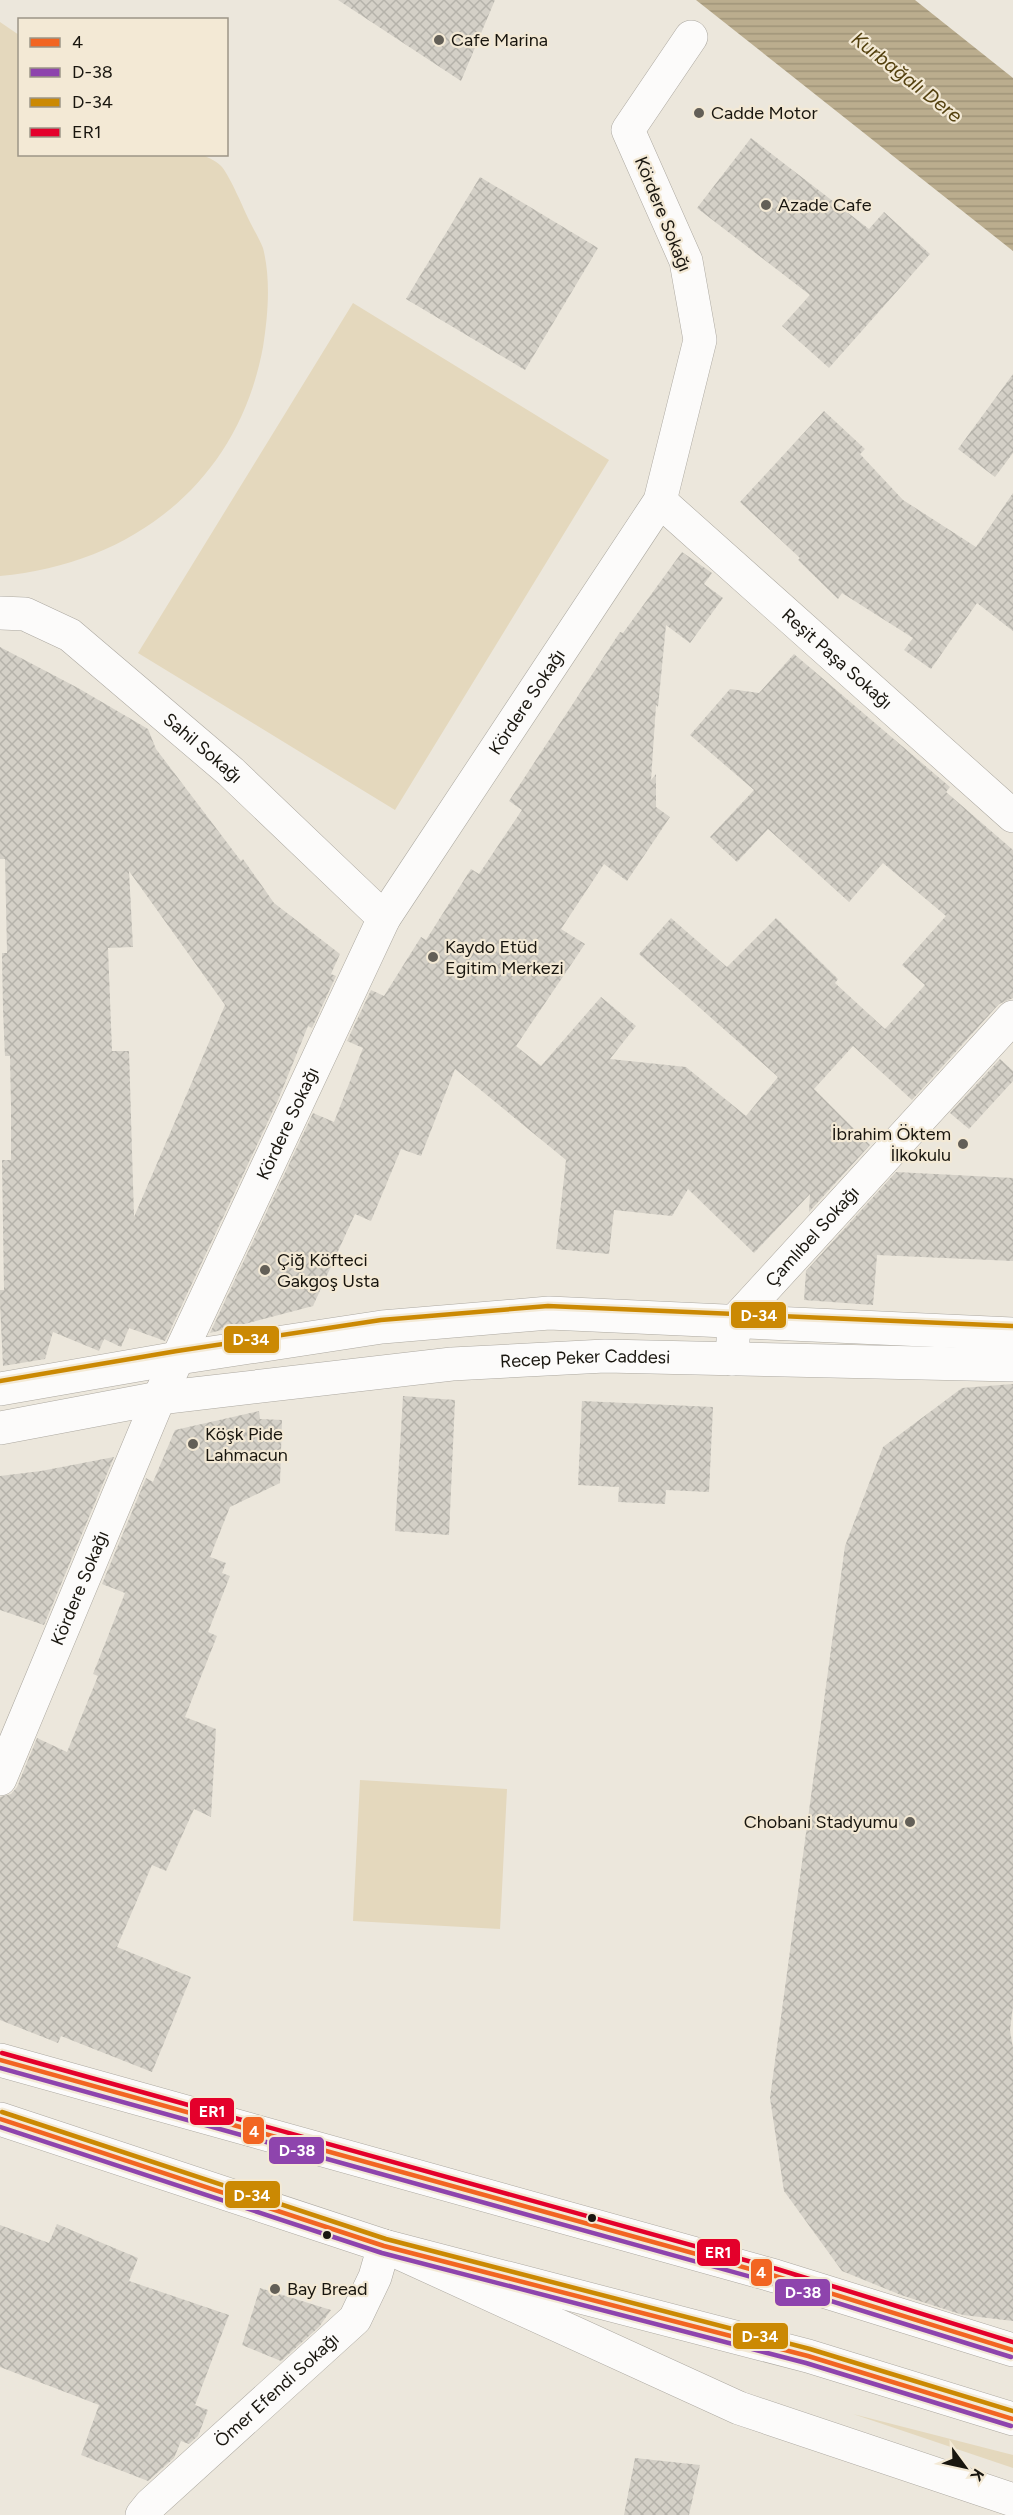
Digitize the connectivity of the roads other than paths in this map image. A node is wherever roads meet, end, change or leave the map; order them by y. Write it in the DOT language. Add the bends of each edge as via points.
graph roads {
  1 [pos="691,37"];
  2 [pos="660,501"];
  3 [pos="0,613"];
  4 [pos="1013,816"];
  5 [pos="384,918"];
  6 [pos="1013,1017"];
  7 [pos="734,1322"];
  8 [pos="1013,1334"];
  9 [pos="178,1358"];
  10 [pos="732,1359"];
  11 [pos="1013,1365"];
  12 [pos="0,1389"];
  13 [pos="159,1398"];
  14 [pos="0,1428"];
  15 [pos="0,1779"];
  16 [pos="0,2060"];
  17 [pos="0,2119"];
  18 [pos="384,2246"];
  19 [pos="1013,2350"];
  20 [pos="1013,2419"];
  21 [pos="1013,2500"];
  22 [pos="142,2515"];
  1 -- 2 [label="main road, Kördere Sokağı" via="628,130 686,261 700,340"];
  2 -- 4 [label="main road, Reşit Paşa Sokağı"];
  2 -- 5 [label="main road, Kördere Sokağı"];
  3 -- 5 [label="main road, Sahil Sokağı" via="25,614 70,636 231,772"];
  5 -- 9 [label="main road, Kördere Sokağı"];
  6 -- 7 [label="main road, Çamlıbel Sokağı"];
  7 -- 8 [label="main road"];
  7 -- 9 [label="main road" via="549,1312 381,1327"];
  7 -- 10 [label="main road"];
  9 -- 12 [label="main road"];
  9 -- 13 [label="main road"];
  10 -- 11 [label="main road, Recep Peker Caddesi"];
  10 -- 13 [label="main road, Recep Peker Caddesi" via="605,1356 452,1364"];
  13 -- 14 [label="main road, Recep Peker Caddesi"];
  13 -- 15 [label="main road, Kördere Sokağı"];
  16 -- 19 [label="main road" via="775,2276"];
  17 -- 18 [label="main road"];
  18 -- 20 [label="main road" via="808,2356"];
  18 -- 21 [label="main road" via="739,2408"];
  18 -- 22 [label="main road, Ömer Efendi Sokağı" via="375,2277 355,2319"];
}
